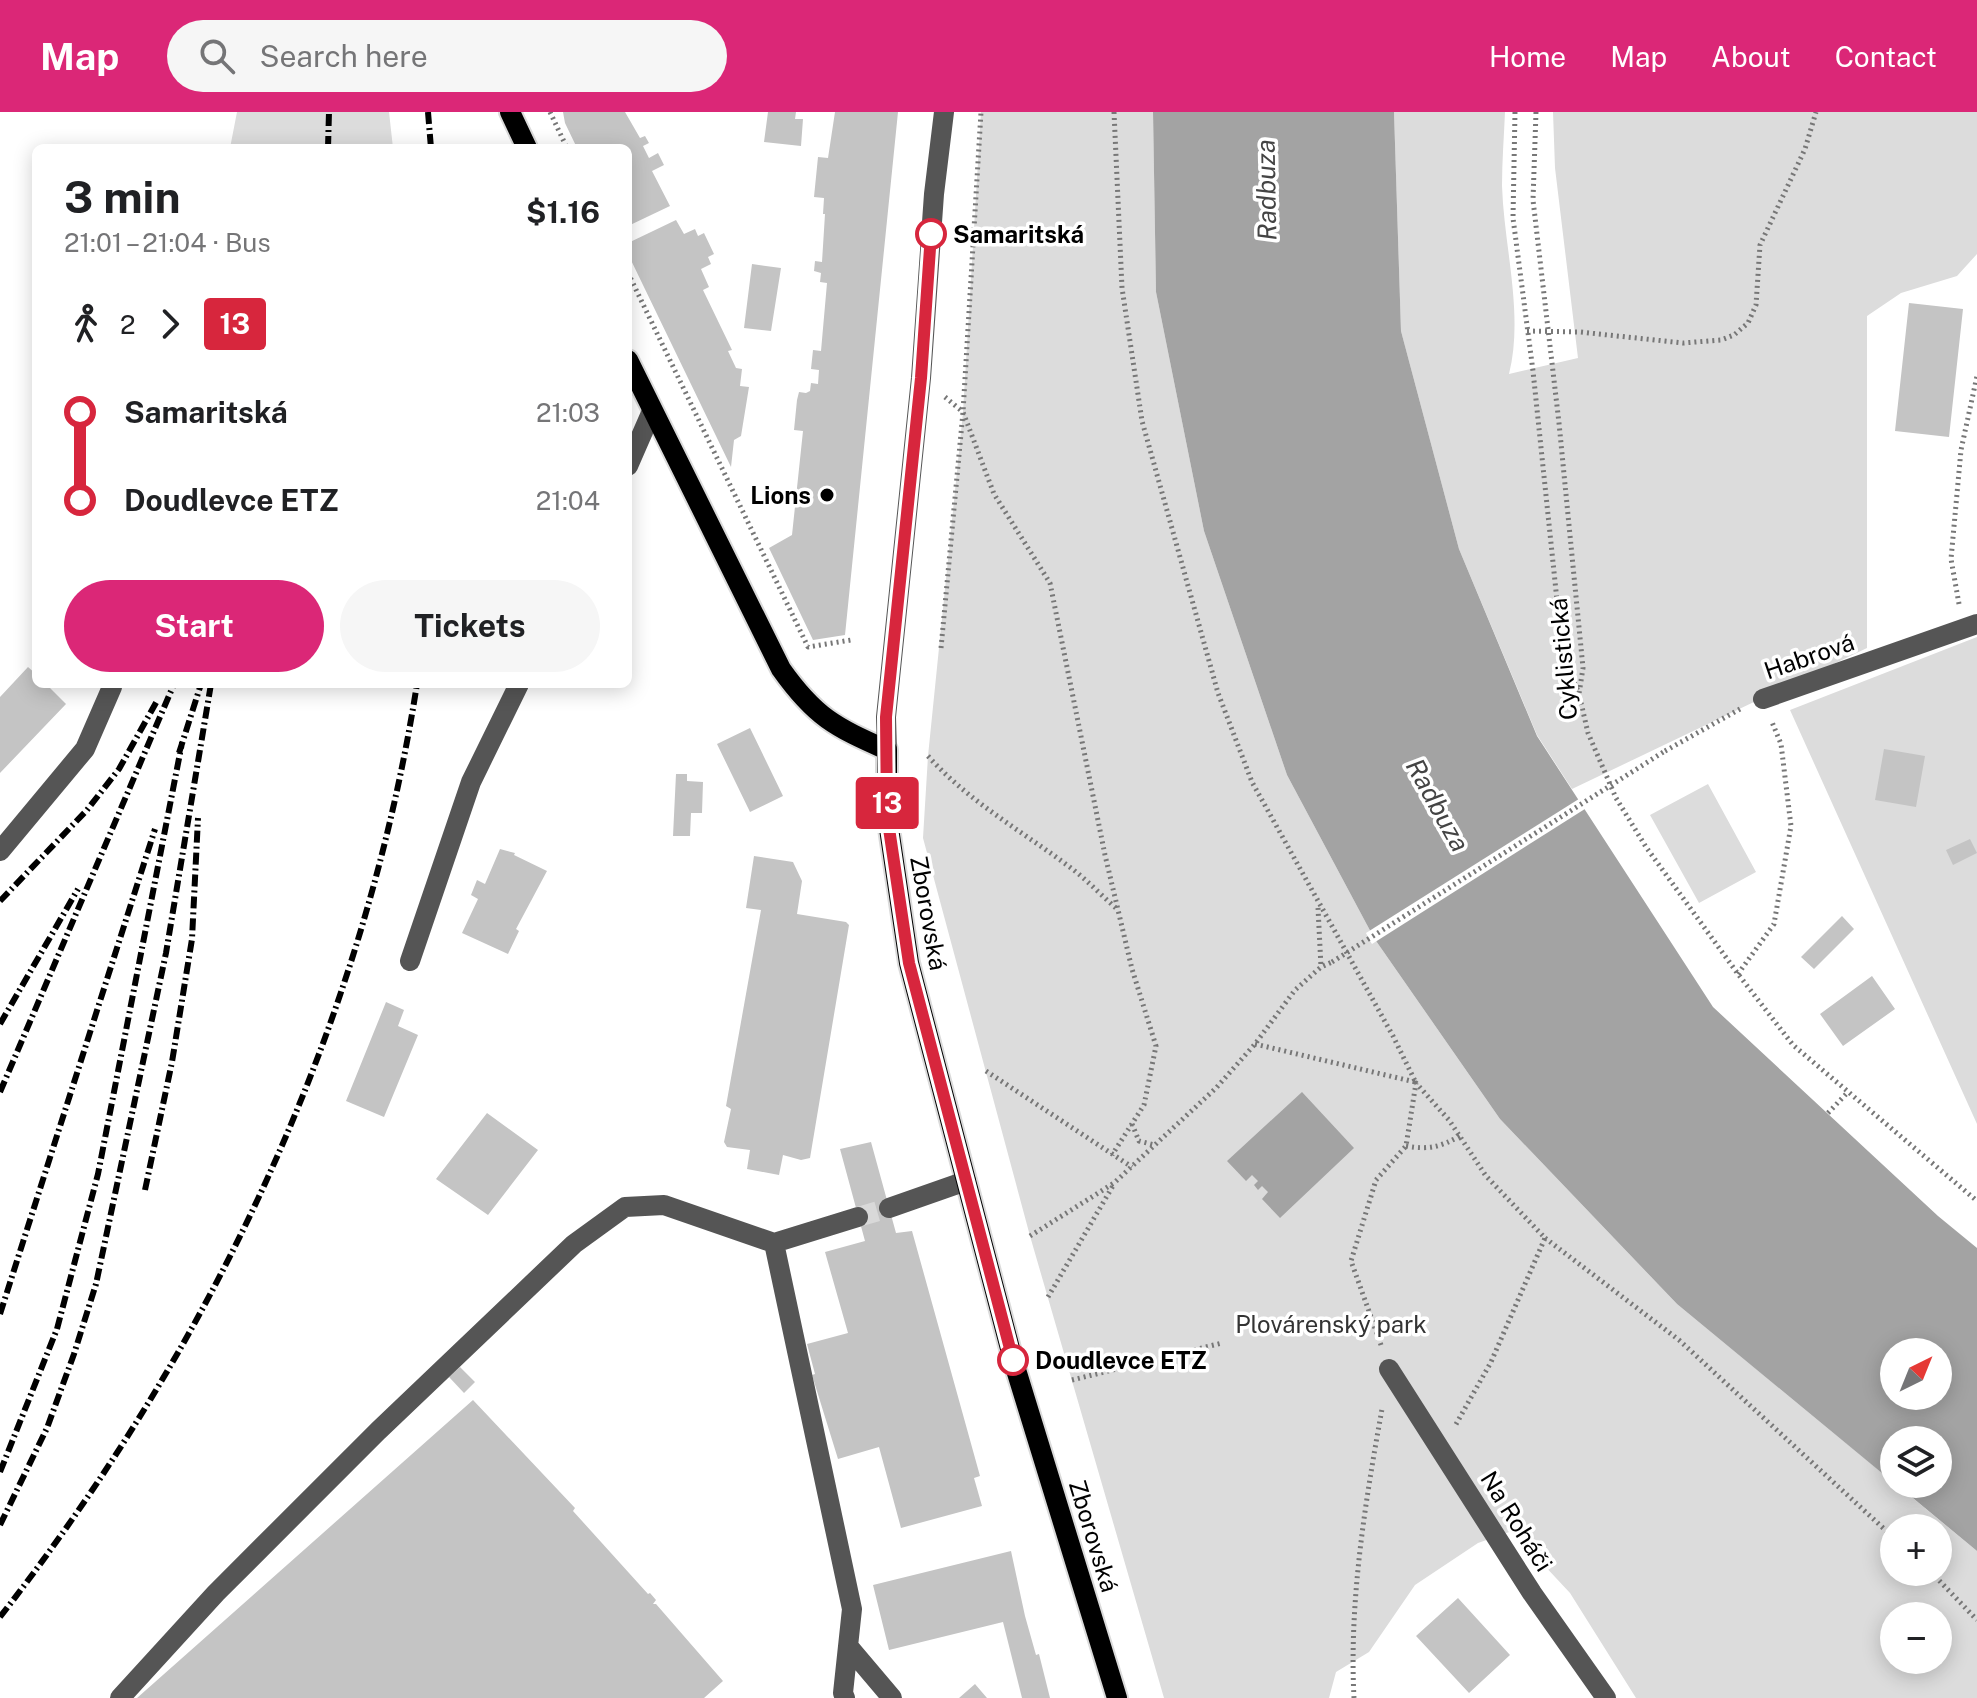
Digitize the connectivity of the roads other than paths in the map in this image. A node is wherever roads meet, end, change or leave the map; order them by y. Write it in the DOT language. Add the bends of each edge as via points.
graph roads {
  1 [pos="510,112"];
  2 [pos="944,112"];
  3 [pos="525,144"];
  4 [pos="632,368"];
  5 [pos="652,411"];
  6 [pos="632,457"];
  7 [pos="1970,626"];
  8 [pos="112,688"];
  9 [pos="517,688"];
  10 [pos="1763,699"];
  11 [pos="887,750"];
  12 [pos="0,851"];
  13 [pos="410,961"];
  14 [pos="966,1181"];
  15 [pos="889,1208"];
  16 [pos="858,1217"];
  17 [pos="774,1243"];
  18 [pos="1389,1369"];
  19 [pos="848,1646"];
  20 [pos="839,1696"];
  21 [pos="120,1698"];
  22 [pos="892,1698"];
  23 [pos="1117,1698"];
  24 [pos="1606,1698"];
  1 -- 3 [label="main road"];
  2 -- 11 [label="street, Zborovská"];
  4 -- 5 [label="main road"];
  5 -- 6 [label="street"];
  5 -- 11 [label="main road" via="781,669 813,710"];
  7 -- 10 [label="street, Habrová"];
  8 -- 12 [label="street" via="85,749"];
  9 -- 13 [label="street" via="471,782"];
  11 -- 14 [label="main road, Zborovská" via="887,815 909,963"];
  14 -- 15 [label="street"];
  14 -- 23 [label="main road, Zborovská" via="1013,1360"];
  16 -- 17 [label="street"];
  17 -- 19 [label="street" via="852,1609"];
  17 -- 21 [label="street" via="664,1205 625,1207 574,1244 378,1431"];
  18 -- 24 [label="street, Na Roháči"];
  19 -- 20 [label="street"];
  19 -- 22 [label="street"];
}
